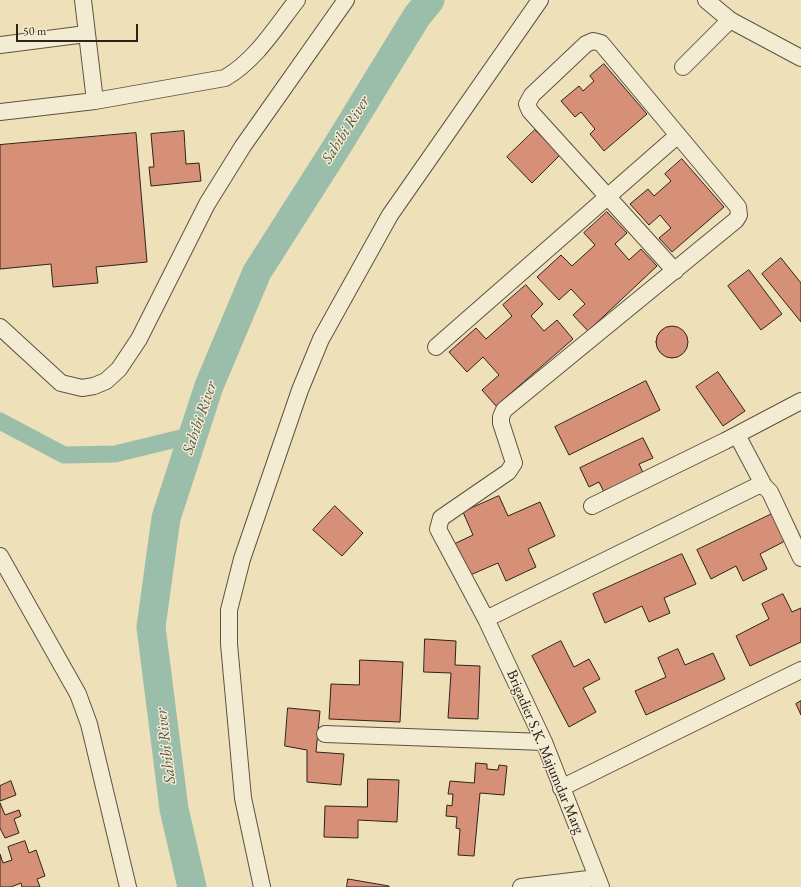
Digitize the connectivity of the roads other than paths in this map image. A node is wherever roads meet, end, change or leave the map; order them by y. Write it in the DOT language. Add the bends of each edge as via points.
graph roads {
  1 [pos="83,0"];
  2 [pos="297,0"];
  3 [pos="346,0"];
  4 [pos="540,0"];
  5 [pos="706,0"];
  6 [pos="730,20"];
  7 [pos="86,34"];
  8 [pos="0,45"];
  9 [pos="801,58"];
  10 [pos="683,67"];
  11 [pos="95,100"];
  12 [pos="0,112"];
  13 [pos="678,135"];
  14 [pos="607,196"];
  15 [pos="675,271"];
  16 [pos="0,327"];
  17 [pos="436,347"];
  18 [pos="801,401"];
  19 [pos="737,435"];
  20 [pos="764,486"];
  21 [pos="592,506"];
  22 [pos="0,556"];
  23 [pos="801,558"];
  24 [pos="486,619"];
  25 [pos="801,670"];
  26 [pos="325,734"];
  27 [pos="544,742"];
  28 [pos="562,788"];
  29 [pos="599,883"];
  30 [pos="128,887"];
  31 [pos="262,887"];
  32 [pos="521,887"];
  1 -- 7 [label="street"];
  2 -- 11 [label="street" via="252,59 225,78"];
  3 -- 16 [label="street" via="243,146 207,204 139,339 120,369 106,381 94,386 82,388 61,383"];
  4 -- 31 [label="street" via="390,215 321,339 300,390 242,558 229,610 228,644 243,798"];
  5 -- 6 [label="street"];
  6 -- 9 [label="street"];
  6 -- 10 [label="street"];
  7 -- 8 [label="street"];
  7 -- 11 [label="street"];
  11 -- 12 [label="street"];
  13 -- 14 [label="street"];
  13 -- 14 [label="street" via="602,43 593,41 586,44 532,95 527,104 530,111"];
  13 -- 15 [label="street" via="738,207 739,215"];
  14 -- 15 [label="street"];
  14 -- 17 [label="street"];
  15 -- 24 [label="street, Brigadier S.K. Majumdar Marg" via="504,410 501,423 514,463 513,467 441,518 438,523 440,534"];
  18 -- 19 [label="street"];
  19 -- 20 [label="street"];
  19 -- 21 [label="street"];
  20 -- 23 [label="street" via="770,492"];
  20 -- 24 [label="street" via="757,486"];
  22 -- 30 [label="street" via="78,694 89,724"];
  24 -- 27 [label="street, Brigadier S.K. Majumdar Marg"];
  25 -- 28 [label="street"];
  26 -- 27 [label="street"];
  27 -- 28 [label="street, Brigadier S.K. Majumdar Marg"];
  28 -- 29 [label="street, Brigadier S.K. Majumdar Marg"];
  29 -- 32 [label="street"];
}
